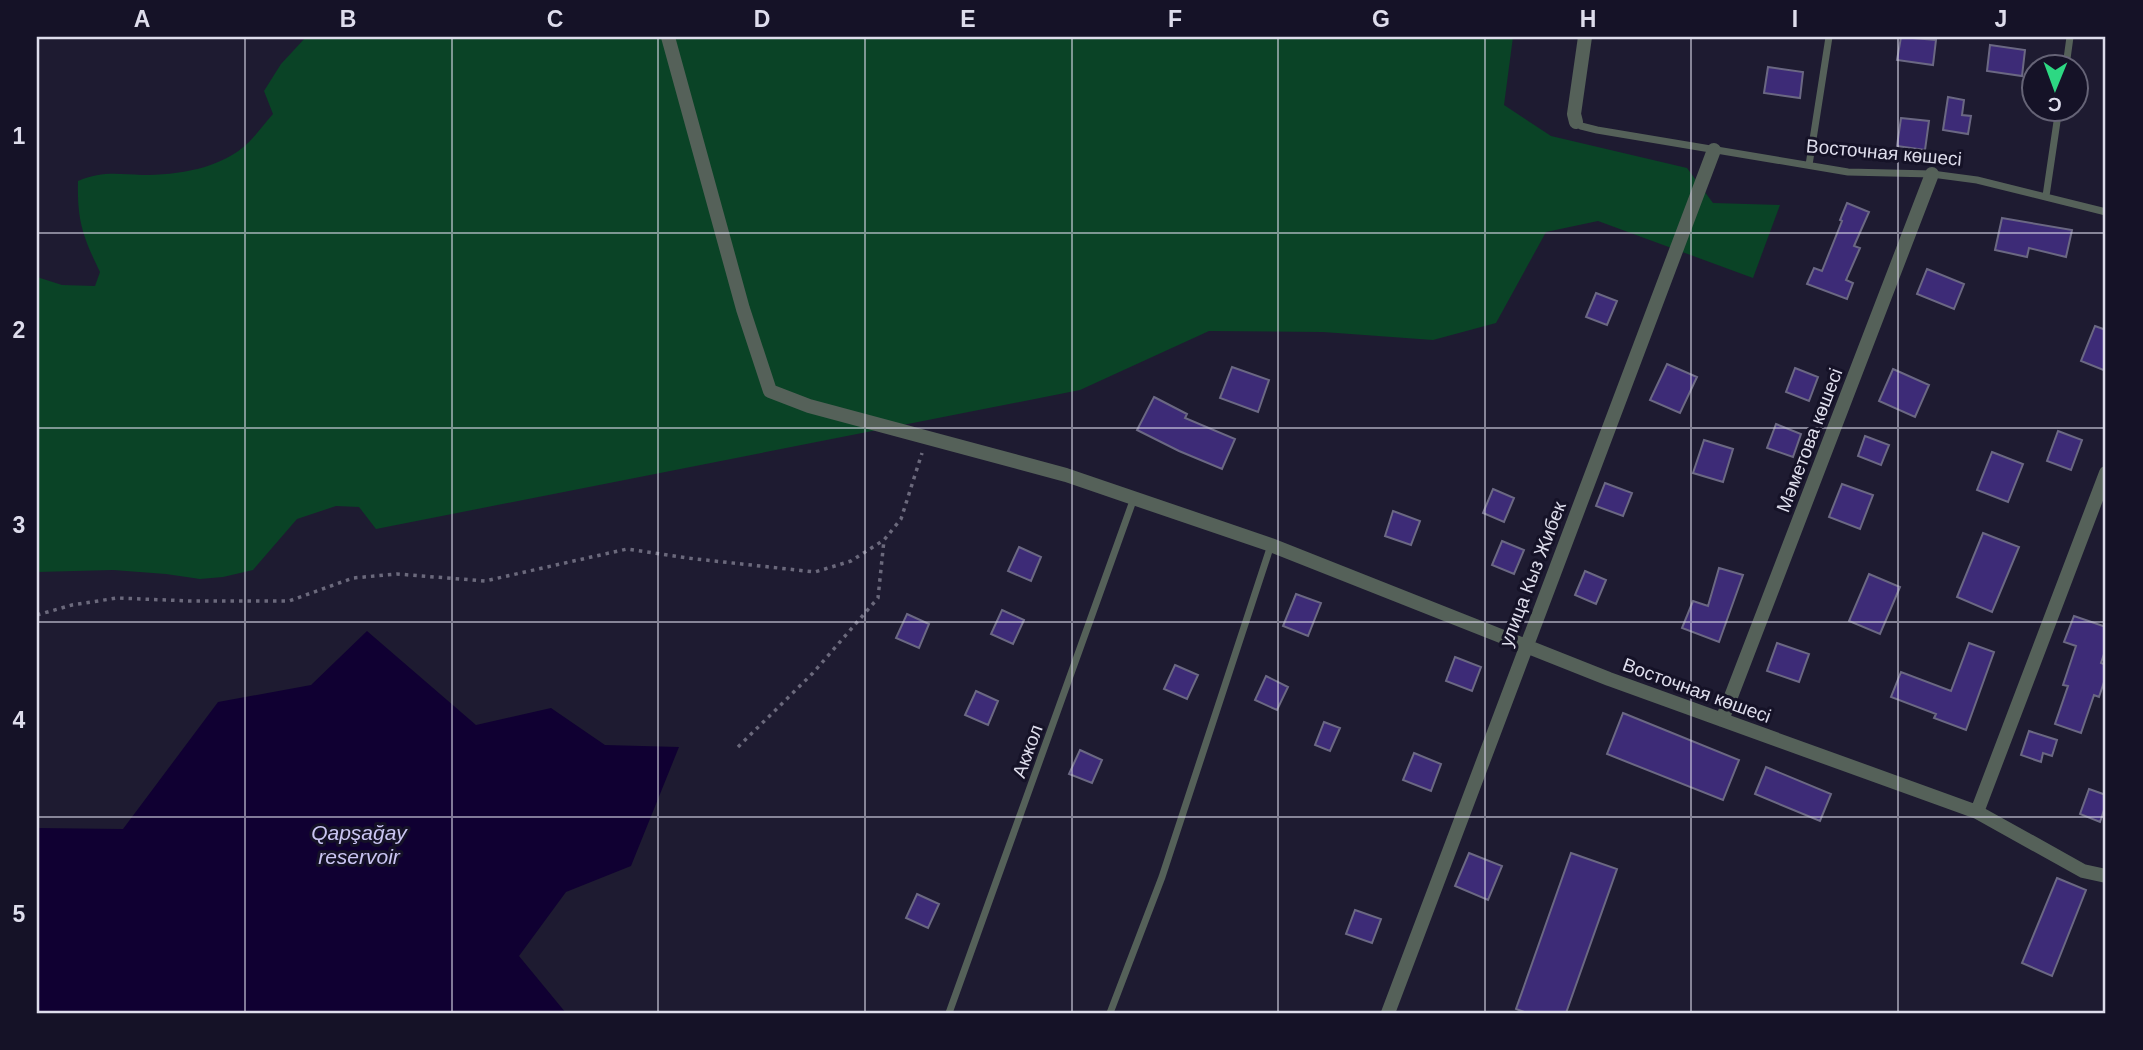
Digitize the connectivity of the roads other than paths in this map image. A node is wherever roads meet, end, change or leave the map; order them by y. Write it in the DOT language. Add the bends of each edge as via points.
graph roads {
  1 [pos="668,37"];
  2 [pos="1585,37"];
  3 [pos="1829,37"];
  4 [pos="1576,121"];
  5 [pos="2057,122"];
  6 [pos="1714,149"];
  7 [pos="1810,166"];
  8 [pos="1932,174"];
  9 [pos="2046,196"];
  10 [pos="2106,212"];
  11 [pos="2106,472"];
  12 [pos="1134,498"];
  13 [pos="1271,545"];
  14 [pos="1526,646"];
  15 [pos="1722,720"];
  16 [pos="1977,812"];
  17 [pos="2106,876"];
  18 [pos="949,1013"];
  19 [pos="1110,1013"];
  20 [pos="1388,1013"];
  1 -- 12 [label="street, Восточная көшесі" via="770,391 808,406 1066,475"];
  2 -- 4 [label="street"];
  3 -- 7 [label="lane"];
  4 -- 6 [label="lane, Восточная көшесі" via="1597,130"];
  5 -- 9 [label="lane"];
  6 -- 7 [label="lane, Восточная көшесі"];
  6 -- 14 [label="street, улица Кыз Жибек"];
  7 -- 8 [label="lane, Восточная көшесі" via="1847,172"];
  8 -- 9 [label="lane, Восточная көшесі"];
  8 -- 15 [label="street, Мәметова көшесі"];
  9 -- 10 [label="lane, Восточная көшесі"];
  11 -- 16 [label="street"];
  12 -- 13 [label="street, Восточная көшесі"];
  12 -- 18 [label="lane, Акжол"];
  13 -- 14 [label="street, Восточная көшесі"];
  13 -- 19 [label="lane" via="1163,877"];
  14 -- 15 [label="street, Восточная көшесі"];
  14 -- 20 [label="street, улица Кыз Жибек"];
  15 -- 16 [label="street, Восточная көшесі"];
  16 -- 17 [label="street, Восточная көшесі" via="2083,871"];
}
